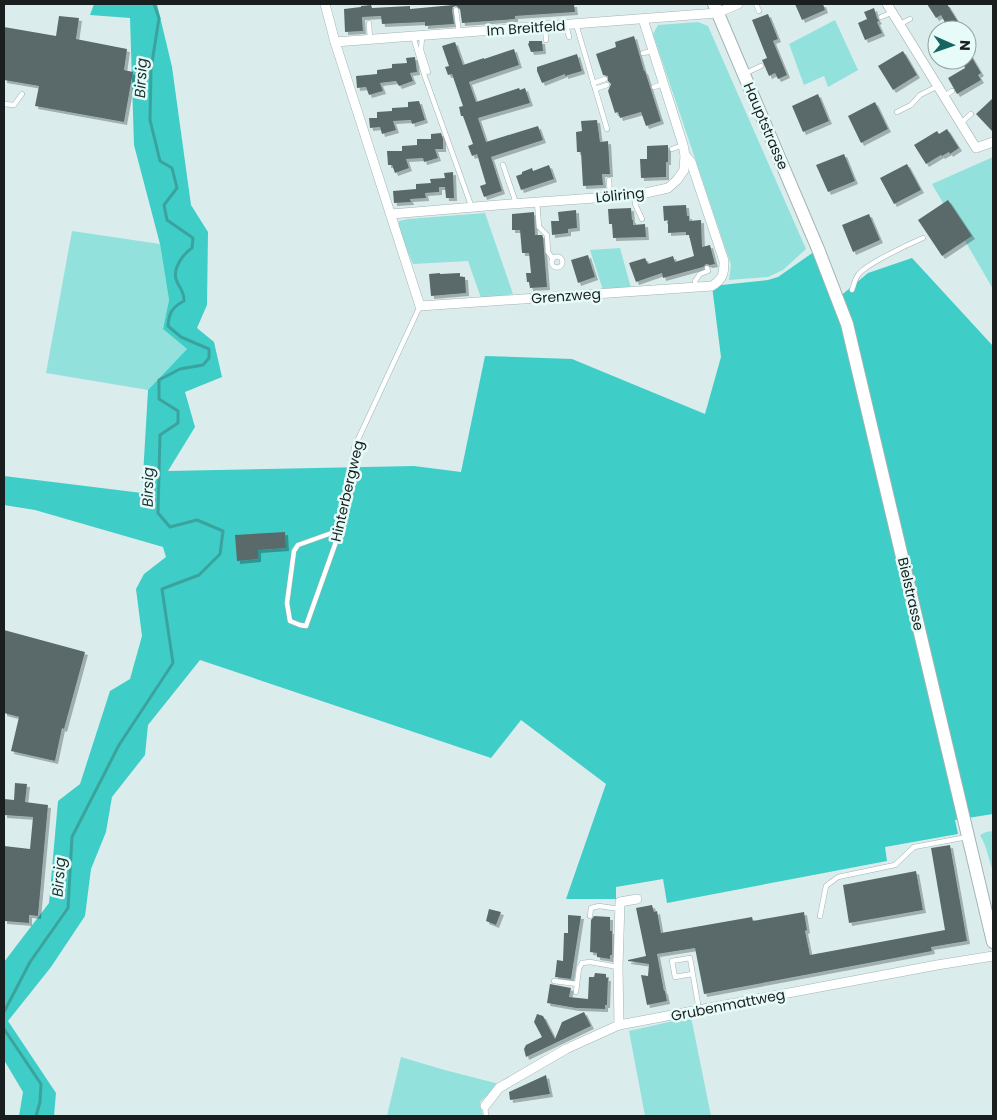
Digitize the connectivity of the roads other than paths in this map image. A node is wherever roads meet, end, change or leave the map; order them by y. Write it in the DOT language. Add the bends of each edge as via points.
graph roads {
  1 [pos="324,4"];
  2 [pos="738,4"];
  3 [pos="756,4"];
  4 [pos="887,4"];
  5 [pos="716,9"];
  6 [pos="456,10"];
  7 [pos="759,11"];
  8 [pos="893,12"];
  9 [pos="881,17"];
  10 [pos="643,19"];
  11 [pos="910,19"];
  12 [pos="369,23"];
  13 [pos="576,24"];
  14 [pos="900,24"];
  15 [pos="566,25"];
  16 [pos="545,27"];
  17 [pos="459,33"];
  18 [pos="416,34"];
  19 [pos="569,37"];
  20 [pos="370,40"];
  21 [pos="546,40"];
  22 [pos="335,42"];
  23 [pos="653,50"];
  24 [pos="644,54"];
  25 [pos="761,66"];
  26 [pos="428,72"];
  27 [pos="744,74"];
  28 [pos="605,79"];
  29 [pos="593,83"];
  30 [pos="663,84"];
  31 [pos="607,85"];
  32 [pos="938,86"];
  33 [pos="654,87"];
  34 [pos="595,89"];
  35 [pos="22,94"];
  36 [pos="4,104"];
  37 [pos="897,112"];
  38 [pos="971,114"];
  39 [pos="961,123"];
  40 [pos="607,129"];
  41 [pos="993,142"];
  42 [pos="683,145"];
  43 [pos="672,149"];
  44 [pos="685,155"];
  45 [pos="503,165"];
  46 [pos="609,180"];
  47 [pos="637,195"];
  48 [pos="610,198"];
  49 [pos="537,202"];
  50 [pos="516,204"];
  51 [pos="472,208"];
  52 [pos="390,214"];
  53 [pos="642,219"];
  54 [pos="924,238"];
  55 [pos="818,249"];
  56 [pos="553,259"];
  57 [pos="707,268"];
  58 [pos="696,287"];
  59 [pos="852,290"];
  60 [pos="420,306"];
  61 [pos="340,530"];
  62 [pos="968,837"];
  63 [pos="637,900"];
  64 [pos="620,909"];
  65 [pos="590,916"];
  66 [pos="820,916"];
  67 [pos="993,942"];
  68 [pos="993,956"];
  69 [pos="618,967"];
  70 [pos="692,974"];
  71 [pos="554,981"];
  72 [pos="577,984"];
  73 [pos="576,992"];
  74 [pos="699,1010"];
  75 [pos="618,1025"];
  76 [pos="485,1106"];
  77 [pos="486,1116"];
  1 -- 22 [label="street"];
  2 -- 5 [label="street, Im Breitfeld"];
  3 -- 7 [label="lane"];
  4 -- 8 [label="street"];
  5 -- 10 [label="street, Im Breitfeld"];
  5 -- 27 [label="main road, Hauptstrasse"];
  6 -- 17 [label="lane"];
  8 -- 9 [label="lane"];
  8 -- 14 [label="street"];
  10 -- 13 [label="street, Im Breitfeld"];
  10 -- 23 [label="street, Löliring"];
  11 -- 14 [label="lane"];
  12 -- 20 [label="lane"];
  13 -- 15 [label="street, Im Breitfeld"];
  13 -- 29 [label="lane"];
  14 -- 32 [label="street" via="929,63"];
  15 -- 16 [label="street, Im Breitfeld"];
  15 -- 19 [label="lane"];
  16 -- 17 [label="street, Im Breitfeld"];
  16 -- 21 [label="lane"];
  17 -- 18 [label="street, Im Breitfeld"];
  18 -- 20 [label="street, Im Breitfeld" via="389,34"];
  18 -- 26 [label="lane"];
  18 -- 51 [label="lane" via="425,76"];
  20 -- 22 [label="street, Im Breitfeld"];
  22 -- 52 [label="street"];
  23 -- 24 [label="lane"];
  23 -- 30 [label="street, Löliring"];
  25 -- 27 [label="lane"];
  27 -- 55 [label="main road, Hauptstrasse"];
  28 -- 29 [label="lane"];
  29 -- 34 [label="lane"];
  30 -- 33 [label="lane"];
  30 -- 42 [label="street, Löliring"];
  31 -- 34 [label="lane"];
  32 -- 37 [label="lane"];
  32 -- 39 [label="street" via="948,94"];
  34 -- 40 [label="lane"];
  35 -- 36 [label="lane" via="14,105"];
  38 -- 39 [label="lane"];
  39 -- 41 [label="street" via="976,148"];
  42 -- 43 [label="lane"];
  42 -- 44 [label="street, Löliring"];
  44 -- 47 [label="street, Löliring" via="684,170 668,188"];
  44 -- 58 [label="street, Grenzweg" via="692,162 724,261 724,270 717,282 712,286"];
  45 -- 50 [label="lane"];
  46 -- 48 [label="lane"];
  47 -- 48 [label="street, Löliring"];
  47 -- 53 [label="lane" via="635,204"];
  48 -- 49 [label="street, Löliring"];
  49 -- 50 [label="street, Löliring"];
  49 -- 56 [label="lane" via="539,227 547,236 548,252"];
  50 -- 51 [label="street, Löliring"];
  51 -- 52 [label="street, Löliring"];
  52 -- 60 [label="street"];
  54 -- 59 [label="lane" via="867,267 858,275"];
  55 -- 62 [label="main road, Bielstrasse" via="847,324"];
  57 -- 58 [label="lane" via="708,272 695,280"];
  58 -- 60 [label="street, Grenzweg" via="684,284 654,286"];
  60 -- 61 [label="lane, Hinterbergweg" via="354,448"];
  61 -- 61 [label="lane, Hinterbergweg" via="298,545 294,551 287,603 290,621 306,626"];
  62 -- 66 [label="lane" via="914,847 895,865 838,877 826,886"];
  62 -- 67 [label="main road, Bielstrasse"];
  63 -- 64 [label="street" via="620,902"];
  64 -- 65 [label="lane" via="599,906 591,908"];
  64 -- 69 [label="street"];
  68 -- 74 [label="street, Grubenmattweg"];
  69 -- 72 [label="lane" via="582,963"];
  69 -- 75 [label="street"];
  70 -- 70 [label="lane" via="690,958 672,961 675,977"];
  70 -- 74 [label="lane"];
  71 -- 72 [label="lane"];
  72 -- 73 [label="lane"];
  74 -- 75 [label="street, Grubenmattweg"];
  75 -- 76 [label="street, Grubenmattweg" via="555,1051 499,1088"];
  76 -- 77 [label="lane"];
}
